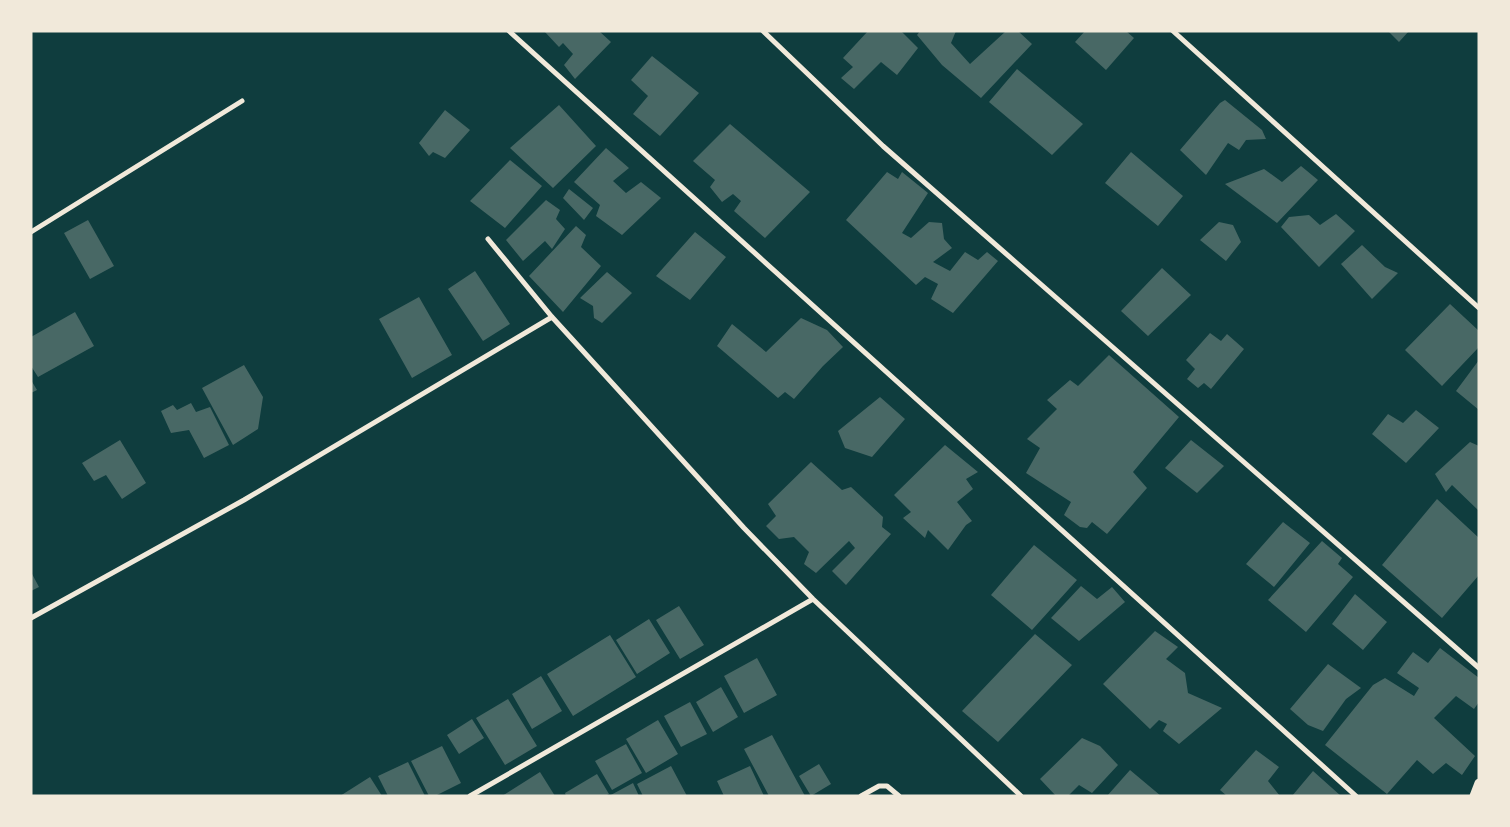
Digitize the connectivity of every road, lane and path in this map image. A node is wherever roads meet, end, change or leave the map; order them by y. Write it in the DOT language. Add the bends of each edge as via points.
graph roads {
  1 [pos="509,31"];
  2 [pos="763,31"];
  3 [pos="1173,31"];
  4 [pos="242,101"];
  5 [pos="31,232"];
  6 [pos="488,239"];
  7 [pos="1479,308"];
  8 [pos="552,317"];
  9 [pos="813,598"];
  10 [pos="31,618"];
  11 [pos="1479,668"];
  12 [pos="1479,782"];
  13 [pos="470,796"];
  14 [pos="861,796"];
  15 [pos="899,796"];
  16 [pos="1021,796"];
  17 [pos="1356,796"];
  18 [pos="1474,796"];
  1 -- 17 [label="street"];
  2 -- 11 [label="street" via="883,146"];
  3 -- 7 [label="street"];
  4 -- 5 [label="street"];
  6 -- 8 [label="street"];
  8 -- 9 [label="street" via="744,528"];
  8 -- 10 [label="street" via="253,496"];
  9 -- 13 [label="street"];
  9 -- 16 [label="street"];
  12 -- 18 [label="street"];
  14 -- 15 [label="street" via="879,786 887,786"];
}
